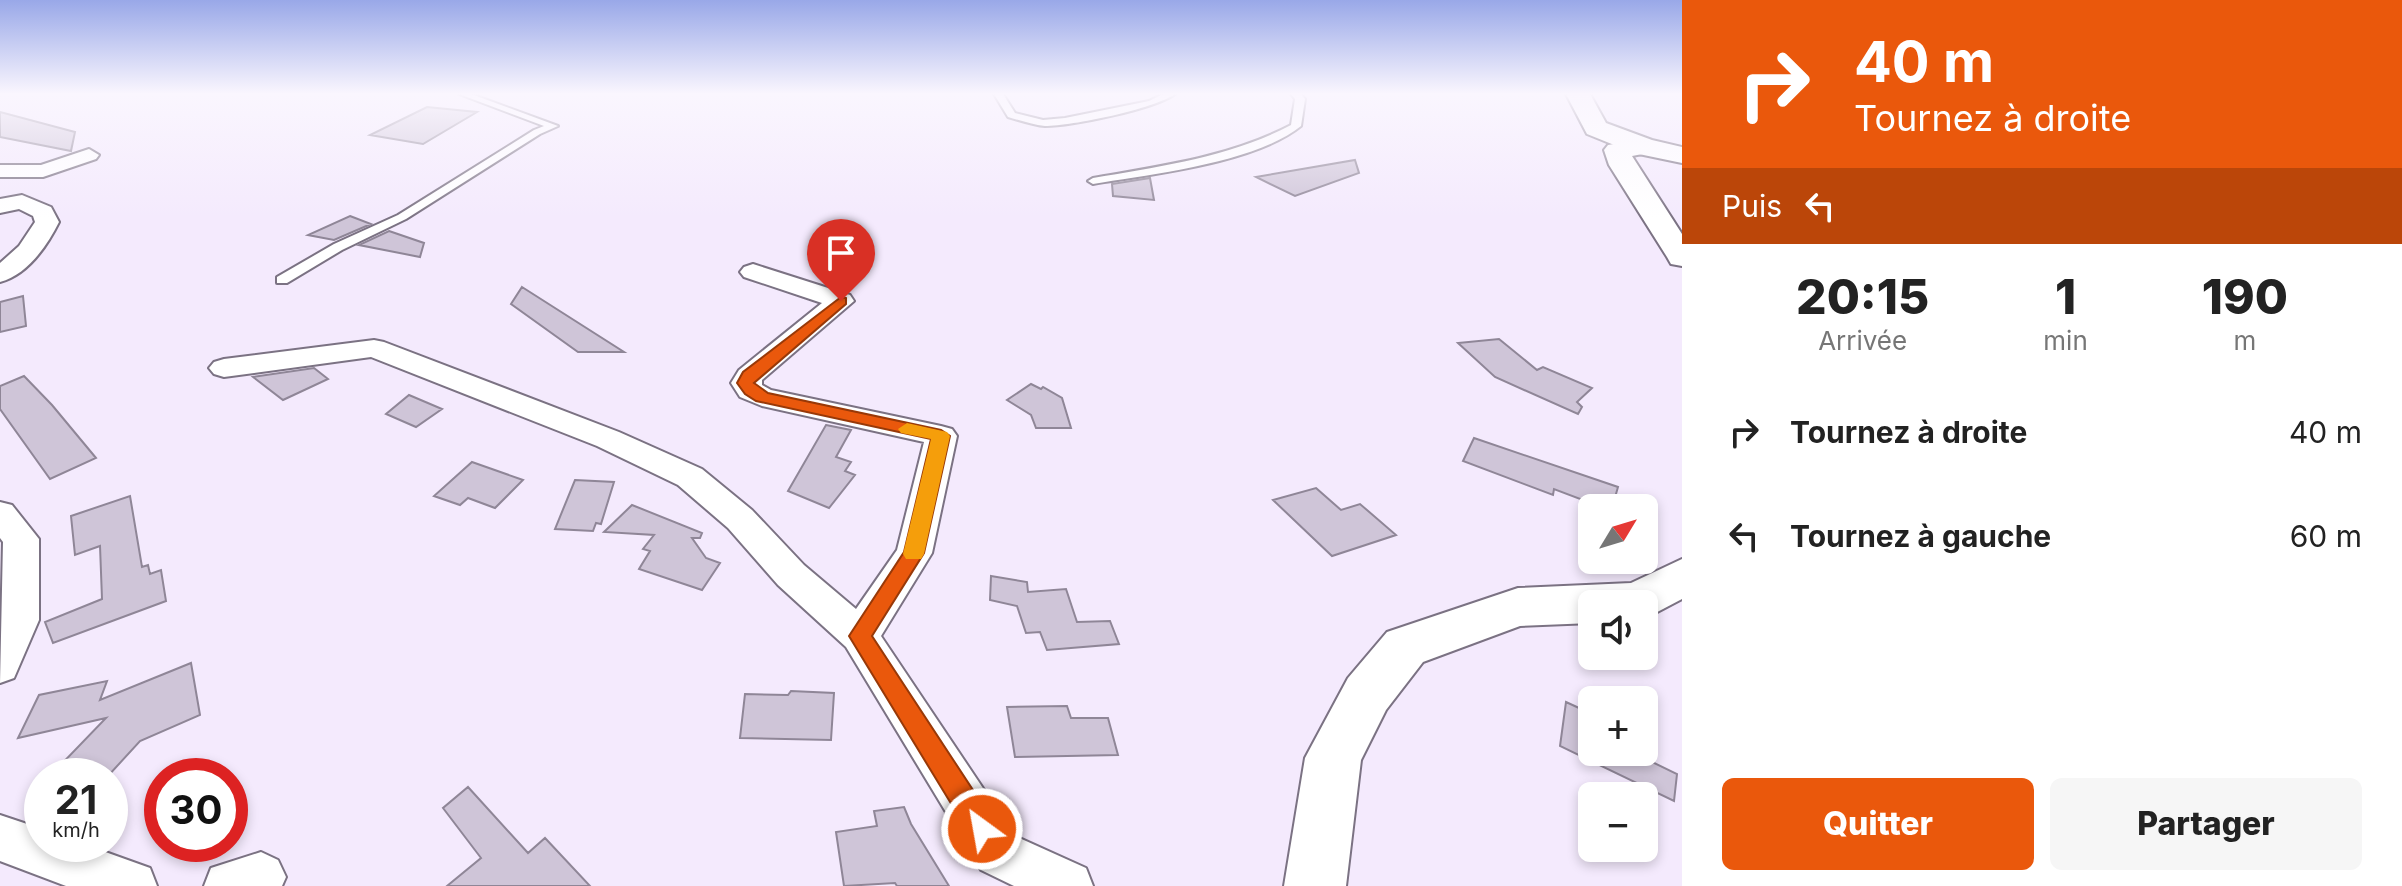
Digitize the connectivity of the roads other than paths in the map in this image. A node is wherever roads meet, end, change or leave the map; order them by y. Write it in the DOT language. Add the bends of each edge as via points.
graph roads {
  1 [pos="532,135"];
  2 [pos="1281,135"];
  3 [pos="1610,135"];
  4 [pos="1618,135"];
  5 [pos="1682,153"];
  6 [pos="89,155"];
  7 [pos="0,171"];
  8 [pos="1093,181"];
  9 [pos="0,206"];
  10 [pos="1682,257"];
  11 [pos="753,272"];
  12 [pos="0,274"];
  13 [pos="282,280"];
  14 [pos="224,368"];
  15 [pos="0,514"];
  16 [pos="1682,577"];
  17 [pos="860,636"];
  18 [pos="0,666"];
  19 [pos="0,838"];
  20 [pos="132,886"];
  21 [pos="1068,886"];
  22 [pos="1315,886"];
  1 -- 13 [label="lane" via="402,217"];
  2 -- 8 [label="lane" via="1214,157"];
  3 -- 10 [label="street"];
  4 -- 5 [label="main road"];
  6 -- 7 [label="street" via="43,171"];
  9 -- 12 [label="street" via="22,202 43,212 47,222 39,240"];
  11 -- 17 [label="street" via="841,301 749,376 751,391 941,436 914,553"];
  14 -- 17 [label="street" via="374,348 608,439 690,477"];
  15 -- 18 [label="street" via="21,539 19,620"];
  16 -- 22 [label="street" via="1638,602 1518,607 1405,647 1367,694 1333,758"];
  17 -- 21 [label="street" via="998,853"];
  19 -- 20 [label="street"];
}
